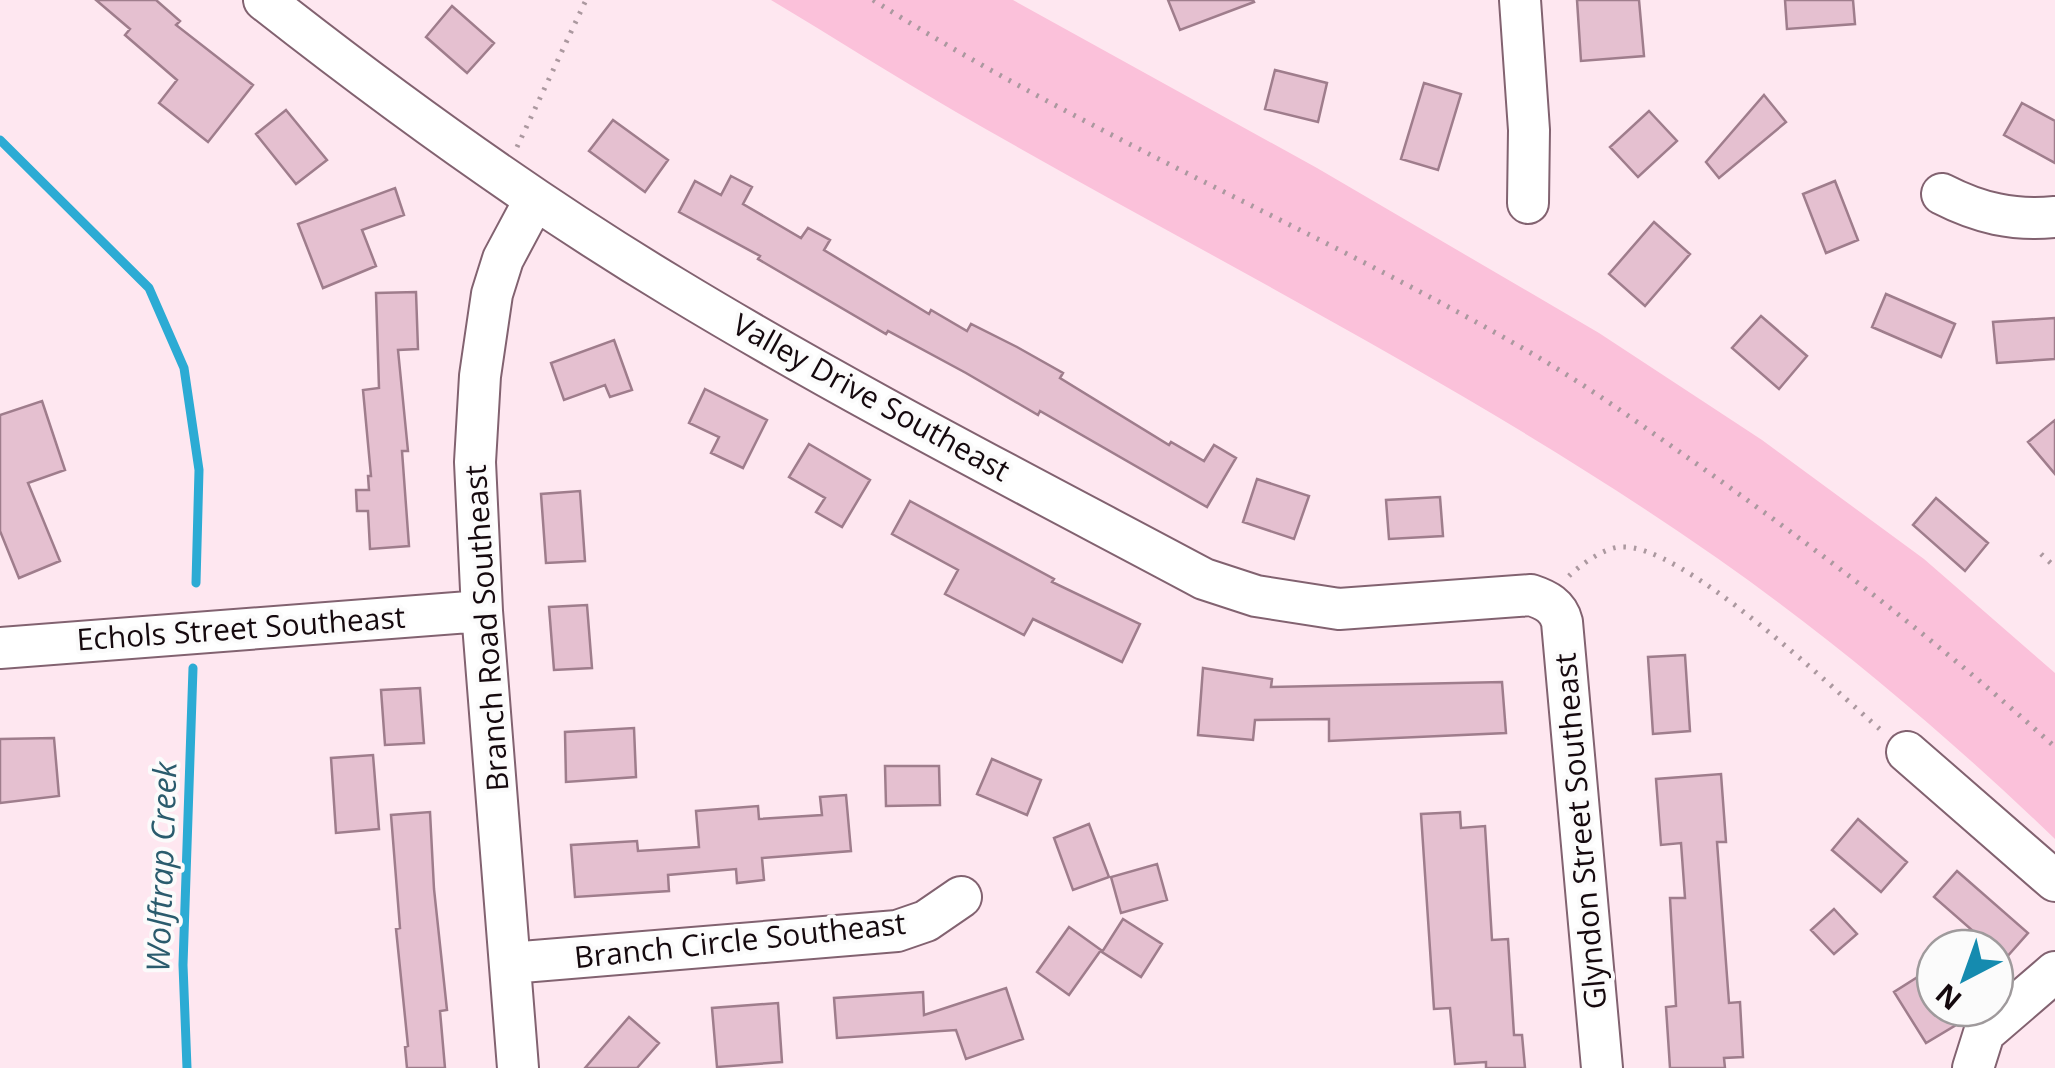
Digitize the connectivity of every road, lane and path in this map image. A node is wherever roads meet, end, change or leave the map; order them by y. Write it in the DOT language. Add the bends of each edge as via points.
graph roads {
  1 [pos="264,0"];
  2 [pos="586,0"];
  3 [pos="873,0"];
  4 [pos="1520,0"];
  5 [pos="515,151"];
  6 [pos="1942,194"];
  7 [pos="535,199"];
  8 [pos="1528,203"];
  9 [pos="2055,217"];
  10 [pos="2041,554"];
  11 [pos="2055,568"];
  12 [pos="1547,600"];
  13 [pos="482,610"];
  14 [pos="0,648"];
  15 [pos="2055,747"];
  16 [pos="1907,752"];
  17 [pos="2055,882"];
  18 [pos="961,896"];
  19 [pos="510,963"];
  20 [pos="2055,972"];
  21 [pos="518,1068"];
  22 [pos="1602,1068"];
  23 [pos="1973,1068"];
  1 -- 7 [label="street, Valley Drive Southeast"];
  2 -- 5 [label="path"];
  3 -- 15 [label="path" via="1012,83 1356,256 1562,372 1892,607"];
  4 -- 8 [label="street"];
  6 -- 9 [label="street" via="2004,218"];
  7 -- 12 [label="street, Valley Drive Southeast" via="812,368 1204,579 1256,596 1339,608 1532,595"];
  7 -- 13 [label="street, Branch Road Southeast" via="502,259 480,376 475,462"];
  10 -- 11 [label="path"];
  12 -- 16 [label="path" via="1579,566 1620,546 1662,556 1759,627"];
  12 -- 22 [label="street, Glyndon Street Southeast" via="1562,622"];
  13 -- 14 [label="street, Echols Street Southeast"];
  13 -- 19 [label="street, Branch Road Southeast"];
  16 -- 17 [label="street"];
  18 -- 19 [label="street, Branch Circle Southeast" via="926,921 897,931"];
  19 -- 21 [label="street, Branch Road Southeast"];
  20 -- 23 [label="street" via="1984,1033"];
}
